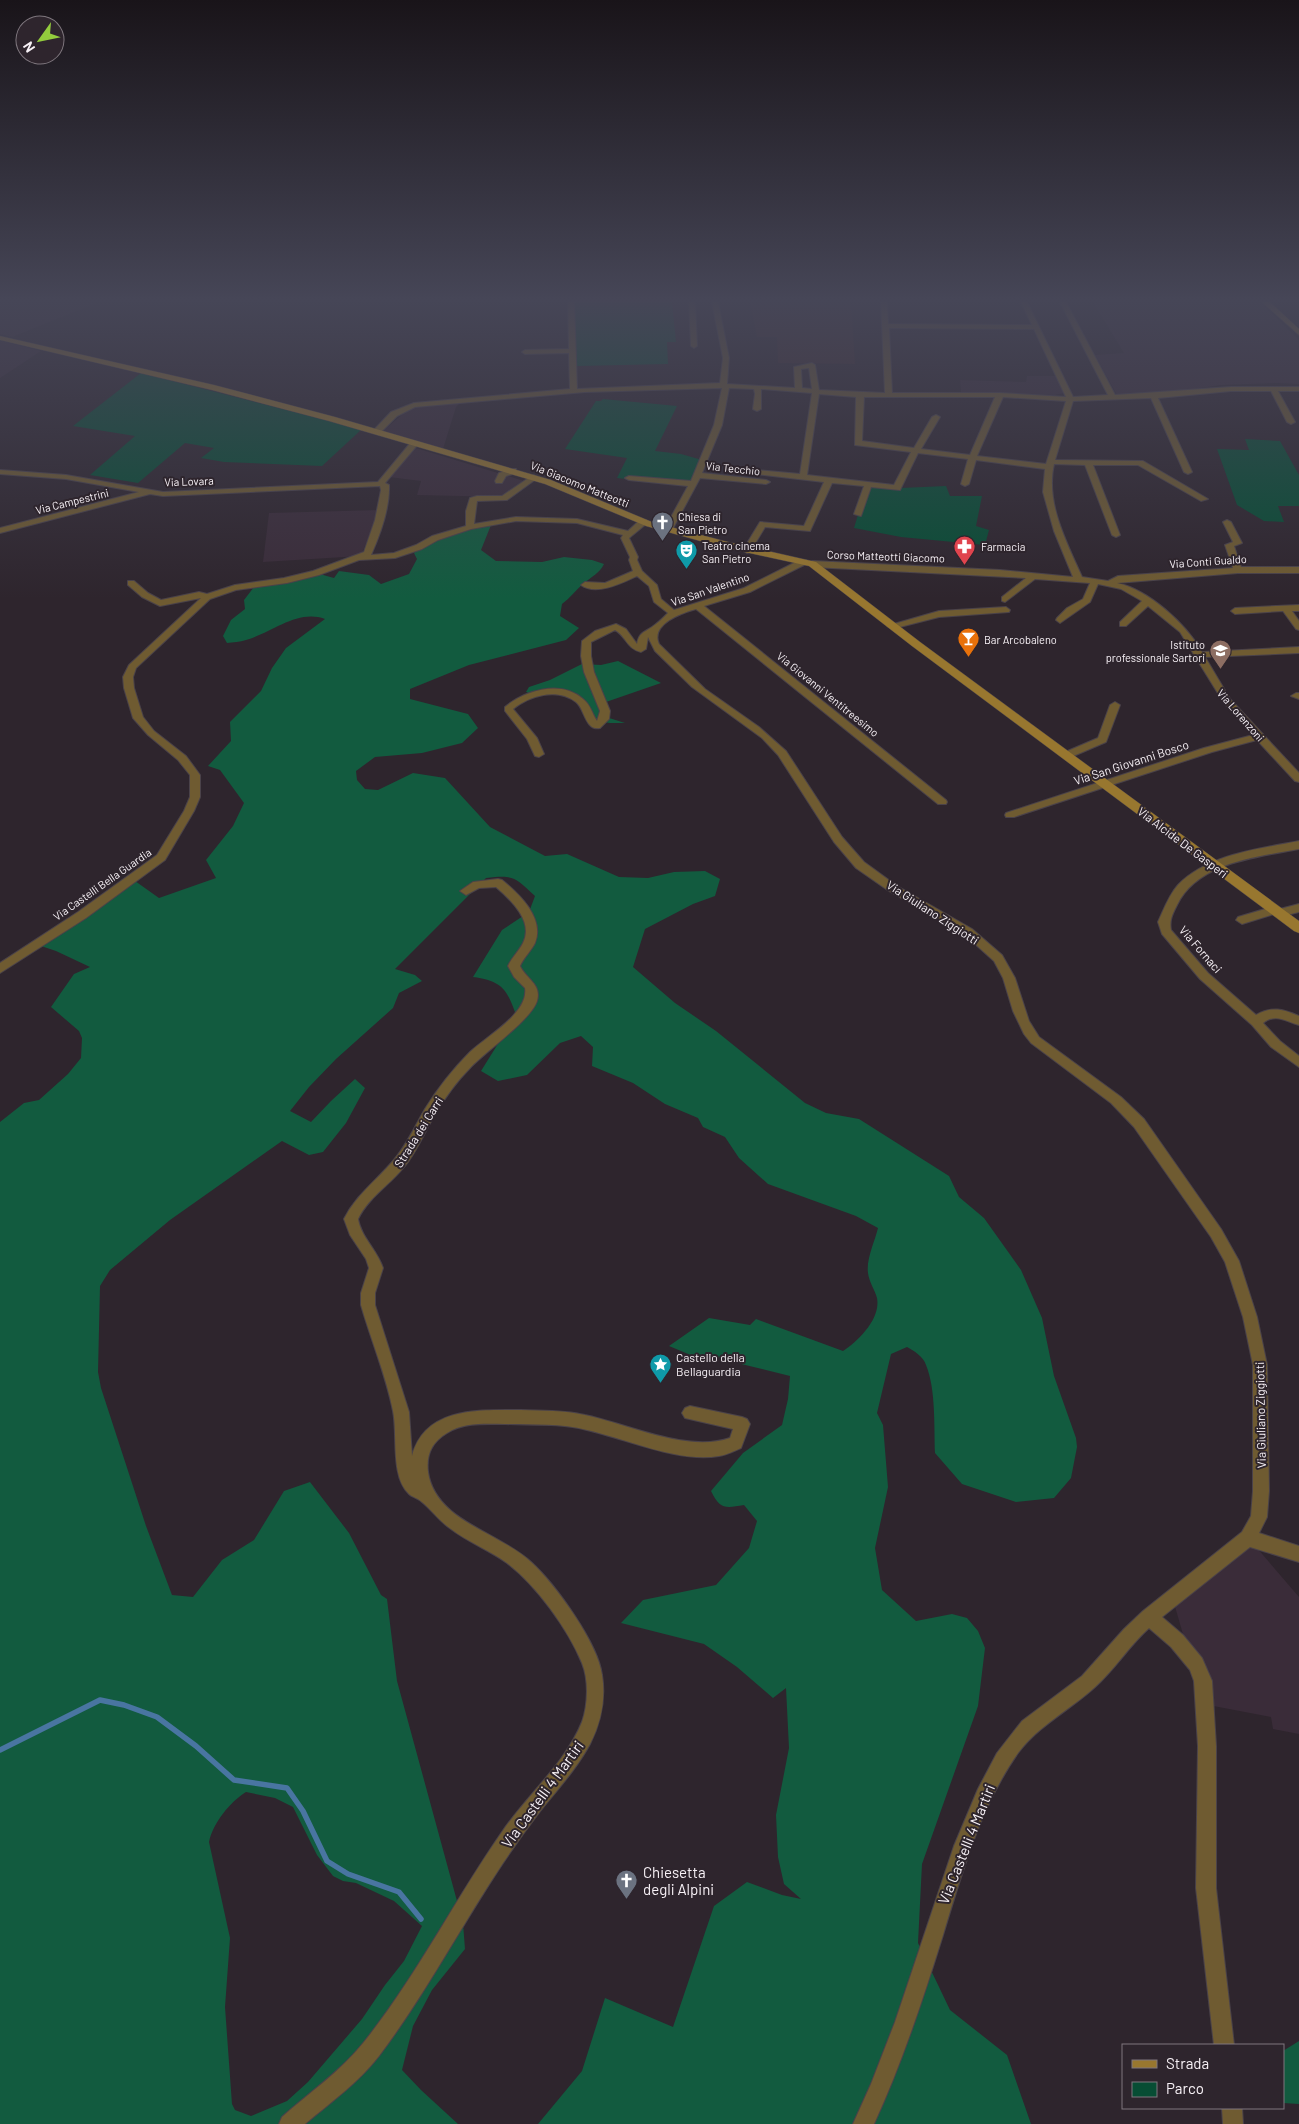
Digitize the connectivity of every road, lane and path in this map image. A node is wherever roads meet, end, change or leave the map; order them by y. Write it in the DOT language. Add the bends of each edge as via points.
graph roads {
  1 [pos="262,401"];
  2 [pos="458,401"];
  3 [pos="724,401"];
  4 [pos="758,401"];
  5 [pos="815,401"];
  6 [pos="860,401"];
  7 [pos="997,401"];
  8 [pos="1069,401"];
  9 [pos="1156,401"];
  10 [pos="1280,401"];
  11 [pos="756,409"];
  12 [pos="936,417"];
  13 [pos="1291,422"];
  14 [pos="376,432"];
  15 [pos="416,443"];
  16 [pos="916,450"];
  17 [pos="973,457"];
  18 [pos="1050,464"];
  19 [pos="1089,464"];
  20 [pos="0,472"];
  21 [pos="756,472"];
  22 [pos="1188,472"];
  23 [pos="698,475"];
  24 [pos="533,477"];
  25 [pos="803,477"];
  26 [pos="629,478"];
  27 [pos="829,480"];
  28 [pos="766,482"];
  29 [pos="380,484"];
  30 [pos="694,484"];
  31 [pos="964,484"];
  32 [pos="868,485"];
  33 [pos="150,492"];
  34 [pos="1204,499"];
  35 [pos="858,514"];
  36 [pos="643,522"];
  37 [pos="1227,522"];
  38 [pos="470,527"];
  39 [pos="668,530"];
  40 [pos="0,531"];
  41 [pos="629,534"];
  42 [pos="1116,535"];
  43 [pos="746,550"];
  44 [pos="361,558"];
  45 [pos="807,563"];
  46 [pos="1238,570"];
  47 [pos="1299,570"];
  48 [pos="638,572"];
  49 [pos="1033,576"];
  50 [pos="1079,580"];
  51 [pos="1096,581"];
  52 [pos="1114,581"];
  53 [pos="131,583"];
  54 [pos="585,585"];
  55 [pos="206,597"];
  56 [pos="1005,599"];
  57 [pos="1148,601"];
  58 [pos="697,605"];
  59 [pos="1299,608"];
  60 [pos="1286,609"];
  61 [pos="1006,610"];
  62 [pos="1234,611"];
  63 [pos="672,613"];
  64 [pos="1060,620"];
  65 [pos="1123,624"];
  66 [pos="892,626"];
  67 [pos="1299,627"];
  68 [pos="655,629"];
  69 [pos="1299,650"];
  70 [pos="1198,655"];
  71 [pos="1115,705"];
  72 [pos="1260,736"];
  73 [pos="539,754"];
  74 [pos="1067,755"];
  75 [pos="1299,779"];
  76 [pos="1104,784"];
  77 [pos="942,802"];
  78 [pos="1010,815"];
  79 [pos="1299,845"];
  80 [pos="1216,866"];
  81 [pos="466,891"];
  82 [pos="1299,908"];
  83 [pos="1277,912"];
  84 [pos="1242,920"];
  85 [pos="1299,928"];
  86 [pos="0,968"];
  87 [pos="1299,1021"];
  88 [pos="1256,1022"];
  89 [pos="1299,1062"];
  90 [pos="690,1413"];
  91 [pos="427,1496"];
  92 [pos="1248,1538"];
  93 [pos="1299,1554"];
  94 [pos="1149,1618"];
  95 [pos="1224,2044"];
  96 [pos="1232,2109"];
  97 [pos="288,2124"];
  98 [pos="863,2124"];
  99 [pos="1234,2124"];
  1 -- 14 [label="street, Via Giacomo Matteotti"];
  2 -- 14 [label="street" via="414,405 394,414"];
  3 -- 23 [label="street, Via Tecchio"];
  4 -- 11 [label="street"];
  5 -- 25 [label="street"];
  6 -- 16 [label="street" via="858,443"];
  7 -- 17 [label="street"];
  8 -- 18 [label="street"];
  9 -- 22 [label="street"];
  10 -- 13 [label="street"];
  12 -- 16 [label="street"];
  14 -- 15 [label="street, Via Giacomo Matteotti"];
  15 -- 24 [label="street, Via Giacomo Matteotti" via="506,476"];
  15 -- 29 [label="street"];
  16 -- 17 [label="street"];
  16 -- 32 [label="street" via="897,488"];
  17 -- 18 [label="street"];
  17 -- 31 [label="street"];
  18 -- 19 [label="street"];
  18 -- 50 [label="street" via="1047,492 1053,517"];
  19 -- 34 [label="street" via="1140,463"];
  19 -- 42 [label="street"];
  20 -- 33 [label="street, Via Lovara" via="66,477"];
  21 -- 25 [label="street"];
  23 -- 28 [label="street, Via Tecchio"];
  23 -- 30 [label="street, Via Tecchio"];
  24 -- 36 [label="street, Via Giacomo Matteotti"];
  24 -- 38 [label="street" via="504,498 473,500"];
  25 -- 27 [label="street"];
  26 -- 30 [label="street, Via Tecchio"];
  27 -- 32 [label="street"];
  27 -- 43 [label="street" via="807,529 762,524"];
  29 -- 33 [label="street, Via Lovara" via="180,494"];
  29 -- 44 [label="street" via="385,485 386,499 370,549"];
  30 -- 39 [label="street, Via Tecchio"];
  32 -- 35 [label="street"];
  33 -- 40 [label="street, Via Campestrini"];
  36 -- 39 [label="street, Via Giacomo Matteotti"];
  36 -- 41 [label="street"];
  37 -- 46 [label="street" via="1238,544 1229,545"];
  38 -- 41 [label="street, Via Castelli Bella Guardia" via="516,519 577,521"];
  38 -- 44 [label="street, Via Castelli Bella Guardia" via="395,555"];
  39 -- 43 [label="street, Via Giacomo Matteotti"];
  41 -- 48 [label="street" via="625,538"];
  43 -- 45 [label="street, Via Giacomo Matteotti"];
  44 -- 55 [label="street, Via Castelli Bella Guardia" via="307,575 235,588"];
  45 -- 49 [label="street, Corso Matteotti Giacomo"];
  45 -- 58 [label="street, Via San Valentino" via="747,590"];
  45 -- 66 [label="street, Via Alcide De Gasperi"];
  46 -- 47 [label="street, Via Conti Gualdo"];
  46 -- 52 [label="street, Via Conti Gualdo"];
  48 -- 54 [label="street" via="603,587"];
  48 -- 63 [label="street" via="653,585 656,600"];
  49 -- 50 [label="street, Corso Matteotti Giacomo"];
  49 -- 56 [label="street"];
  50 -- 51 [label="street, Corso Matteotti Giacomo"];
  51 -- 52 [label="street, Corso Matteotti Giacomo"];
  51 -- 64 [label="street" via="1087,600"];
  52 -- 57 [label="street, Via Lorenzoni"];
  53 -- 55 [label="street" via="160,603"];
  55 -- 86 [label="street, Via Castelli Bella Guardia" via="135,664 128,677 138,718 182,758 195,775 194,797 181,826 161,857 142,872"];
  57 -- 65 [label="street"];
  57 -- 70 [label="street, Via Lorenzoni" via="1183,630"];
  58 -- 63 [label="street, Via San Valentino"];
  58 -- 77 [label="street, Via Giovanni Ventitreesimo"];
  59 -- 60 [label="street"];
  60 -- 62 [label="street"];
  60 -- 67 [label="street"];
  61 -- 66 [label="street" via="939,614"];
  63 -- 68 [label="street, Via San Valentino"];
  66 -- 74 [label="street, Via Alcide De Gasperi"];
  68 -- 73 [label="street" via="643,637 642,648 639,649 621,629 614,627 587,641 589,674 605,713 598,726 591,721 585,704 573,695 556,691 515,701 508,709 532,738"];
  68 -- 92 [label="street, Via Giuliano Ziggiotti" via="652,634 658,649 707,695 760,731 782,754 860,865 964,931 999,958 1026,1031 1116,1100 1140,1123 1216,1233 1232,1260 1243,1291 1260,1365 1261,1491 1259,1517"];
  69 -- 70 [label="street"];
  70 -- 72 [label="street, Via Lorenzoni" via="1227,701"];
  71 -- 74 [label="street" via="1102,740"];
  72 -- 75 [label="street, Via Lorenzoni"];
  72 -- 76 [label="street, Via San Giovanni Bosco"];
  74 -- 76 [label="street, Via Alcide De Gasperi"];
  76 -- 78 [label="street, Via San Giovanni Bosco"];
  76 -- 80 [label="street, Via Alcide De Gasperi"];
  79 -- 80 [label="street, Via Fornaci"];
  80 -- 83 [label="street, Via Alcide De Gasperi"];
  80 -- 88 [label="street, Via Fornaci" via="1183,886 1164,924 1183,953 1204,976"];
  81 -- 91 [label="street, Strada dei Carri" via="476,885 498,883 517,900 526,914 531,937 514,966 531,987 531,1001 522,1016 467,1061 438,1100 398,1166 359,1205 351,1218 354,1230 367,1247 376,1268 368,1293 368,1305 401,1412 408,1478 414,1488"];
  82 -- 83 [label="street"];
  83 -- 84 [label="street"];
  83 -- 85 [label="street, Via Alcide De Gasperi"];
  87 -- 88 [label="street" via="1275,1012 1265,1014"];
  88 -- 89 [label="street"];
  90 -- 91 [label="street, Via Castelli 4 Martiri" via="742,1424 739,1438 722,1450 707,1450 570,1419 463,1418 442,1427 424,1445 419,1457 419,1470"];
  91 -- 97 [label="street, Via Castelli 4 Martiri" via="453,1521 514,1558 535,1577 587,1652 593,1670 591,1721 577,1748 515,1829 370,2051"];
  92 -- 93 [label="street"];
  92 -- 94 [label="street, Via Giuliano Ziggiotti"];
  94 -- 95 [label="street" via="1177,1641 1196,1664 1203,1681 1208,1746 1204,1849 1206,1888"];
  94 -- 98 [label="street, Via Castelli 4 Martiri" via="1134,1630 1088,1682 1027,1727 988,1786 945,1894 891,2061"];
  96 -- 99 [label="street"];
}
